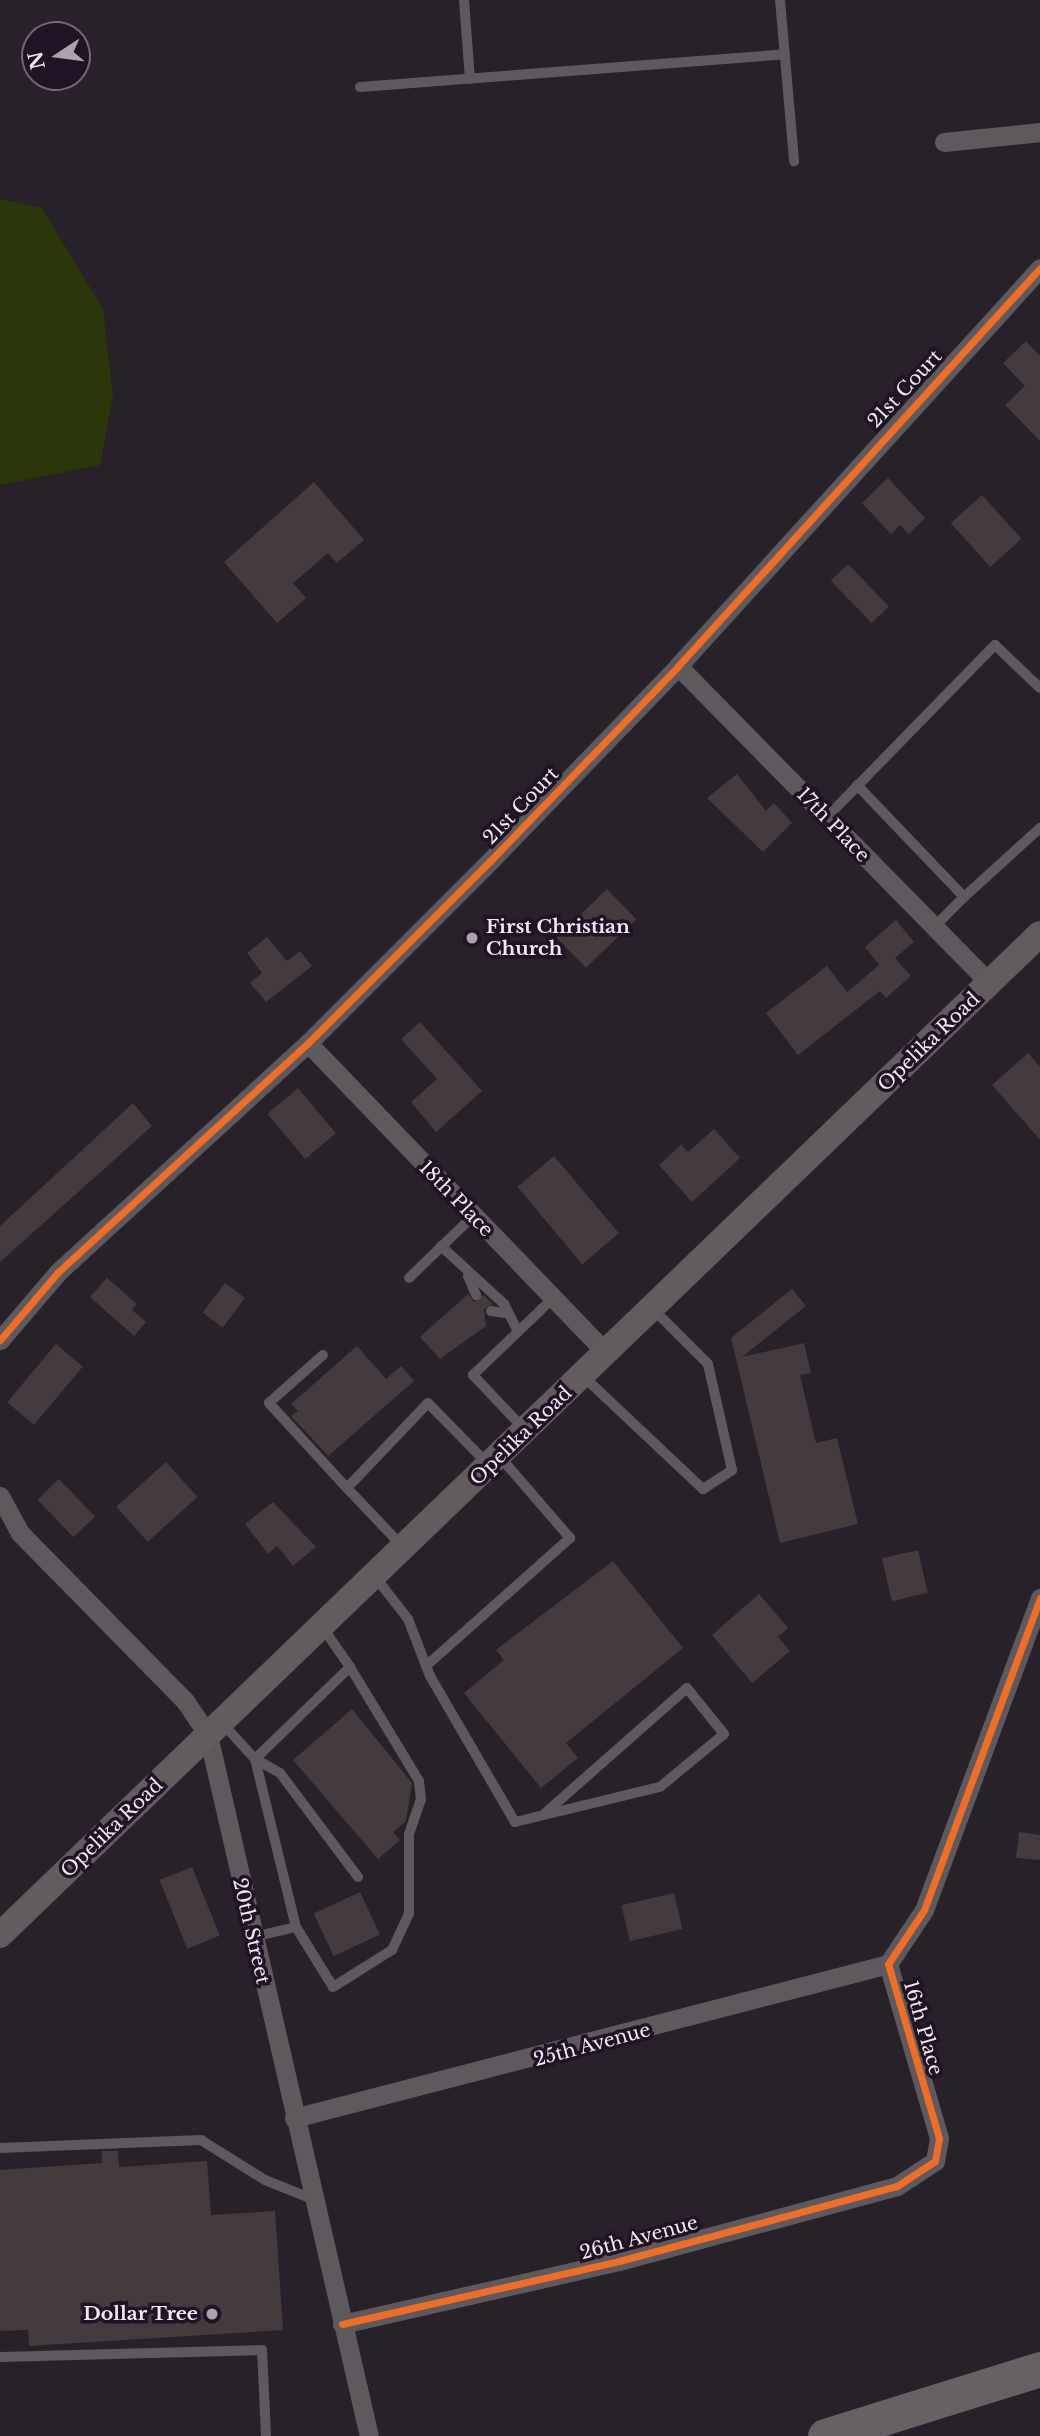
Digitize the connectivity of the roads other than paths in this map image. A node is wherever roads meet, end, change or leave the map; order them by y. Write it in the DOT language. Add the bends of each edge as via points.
graph roads {
  1 [pos="464,0"];
  2 [pos="780,0"];
  3 [pos="785,54"];
  4 [pos="470,79"];
  5 [pos="360,87"];
  6 [pos="1040,132"];
  7 [pos="944,142"];
  8 [pos="794,160"];
  9 [pos="1040,268"];
  10 [pos="678,667"];
  11 [pos="1040,688"];
  12 [pos="857,785"];
  13 [pos="826,818"];
  14 [pos="1040,828"];
  15 [pos="964,897"];
  16 [pos="933,928"];
  17 [pos="1040,934"];
  18 [pos="990,984"];
  19 [pos="308,1043"];
  20 [pos="473,1216"];
  21 [pos="441,1246"];
  22 [pos="468,1276"];
  23 [pos="409,1278"];
  24 [pos="476,1294"];
  25 [pos="553,1298"];
  26 [pos="652,1309"];
  27 [pos="491,1311"];
  28 [pos="503,1313"];
  29 [pos="518,1332"];
  30 [pos="0,1340"];
  31 [pos="606,1353"];
  32 [pos="323,1355"];
  33 [pos="583,1376"];
  34 [pos="526,1431"];
  35 [pos="495,1461"];
  36 [pos="347,1488"];
  37 [pos="0,1496"];
  38 [pos="405,1549"];
  39 [pos="375,1577"];
  40 [pos="1040,1598"];
  41 [pos="323,1628"];
  42 [pos="426,1666"];
  43 [pos="350,1667"];
  44 [pos="216,1730"];
  45 [pos="255,1759"];
  46 [pos="543,1815"];
  47 [pos="358,1877"];
  48 [pos="296,1927"];
  49 [pos="0,1936"];
  50 [pos="252,1937"];
  51 [pos="888,1964"];
  52 [pos="294,2118"];
  53 [pos="0,2148"];
  54 [pos="935,2161"];
  55 [pos="315,2200"];
  56 [pos="342,2324"];
  57 [pos="0,2357"];
  58 [pos="1040,2369"];
  59 [pos="266,2436"];
  60 [pos="369,2436"];
  61 [pos="825,2436"];
  1 -- 4 [label="lane"];
  2 -- 3 [label="lane"];
  3 -- 4 [label="lane"];
  3 -- 8 [label="lane"];
  4 -- 5 [label="lane"];
  6 -- 7 [label="street"];
  9 -- 10 [label="street, 21st Court"];
  10 -- 13 [label="street, 17th Place"];
  10 -- 19 [label="street, 21st Court"];
  11 -- 12 [label="lane" via="995,645"];
  12 -- 13 [label="lane"];
  12 -- 15 [label="lane"];
  13 -- 16 [label="street, 17th Place"];
  14 -- 15 [label="lane"];
  15 -- 16 [label="lane"];
  16 -- 18 [label="street, 17th Place"];
  17 -- 18 [label="main road, Opelika Road"];
  18 -- 26 [label="main road, Opelika Road"];
  19 -- 20 [label="street, 18th Place"];
  19 -- 30 [label="street, 21st Court" via="58,1272 6,1325"];
  20 -- 21 [label="lane"];
  20 -- 25 [label="street, 18th Place"];
  21 -- 22 [label="lane"];
  21 -- 23 [label="lane"];
  22 -- 24 [label="lane"];
  22 -- 28 [label="lane" via="504,1304"];
  25 -- 29 [label="lane"];
  25 -- 31 [label="street, 18th Place"];
  26 -- 31 [label="main road, Opelika Road"];
  26 -- 33 [label="lane" via="708,1364 732,1470 702,1489"];
  27 -- 28 [label="lane"];
  28 -- 29 [label="lane"];
  29 -- 34 [label="lane" via="473,1375"];
  31 -- 33 [label="main road, Opelika Road"];
  32 -- 36 [label="lane" via="269,1403"];
  33 -- 34 [label="main road, Opelika Road"];
  34 -- 35 [label="main road, Opelika Road"];
  35 -- 36 [label="lane" via="428,1403"];
  35 -- 38 [label="main road, Opelika Road"];
  35 -- 42 [label="lane" via="570,1538"];
  36 -- 38 [label="lane"];
  37 -- 44 [label="street, 20th Street" via="20,1533"];
  38 -- 39 [label="main road, Opelika Road"];
  39 -- 41 [label="main road, Opelika Road"];
  39 -- 42 [label="lane" via="408,1619"];
  40 -- 51 [label="street, 16th Place" via="924,1910"];
  41 -- 43 [label="lane"];
  41 -- 44 [label="main road, Opelika Road"];
  42 -- 46 [label="lane" via="506,1813 515,1822"];
  43 -- 45 [label="lane"];
  43 -- 48 [label="lane" via="419,1781 421,1800 409,1835 409,1914 392,1950 333,1987"];
  44 -- 45 [label="lane"];
  44 -- 49 [label="main road, Opelika Road"];
  44 -- 50 [label="street, 20th Street"];
  45 -- 47 [label="lane" via="280,1773"];
  45 -- 48 [label="lane"];
  46 -- 46 [label="lane" via="660,1787 724,1734 687,1688"];
  48 -- 50 [label="lane"];
  50 -- 52 [label="street, 20th Street"];
  51 -- 52 [label="street, 25th Avenue"];
  51 -- 54 [label="street, 16th Place" via="939,2138"];
  52 -- 55 [label="street, 20th Street"];
  53 -- 55 [label="lane" via="201,2140 265,2180"];
  54 -- 56 [label="street, 26th Avenue" via="897,2186 619,2261"];
  55 -- 56 [label="street, 20th Street"];
  56 -- 60 [label="street, 20th Street"];
  57 -- 59 [label="lane" via="262,2350"];
  58 -- 61 [label="highway"];
}
